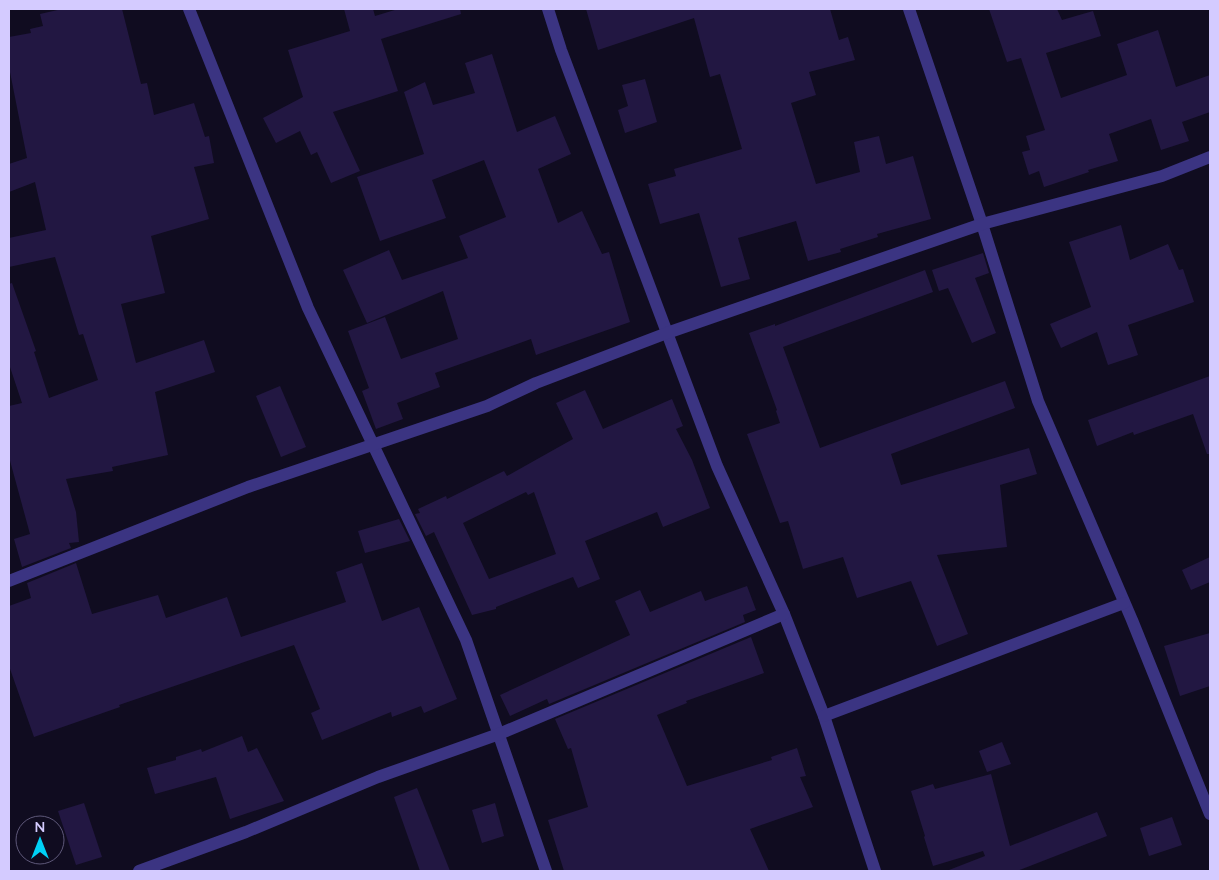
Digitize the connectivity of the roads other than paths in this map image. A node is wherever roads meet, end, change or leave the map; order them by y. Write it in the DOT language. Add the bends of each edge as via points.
graph roads {
  1 [pos="189,9"];
  2 [pos="548,9"];
  3 [pos="908,9"];
  4 [pos="1210,157"];
  5 [pos="982,224"];
  6 [pos="667,334"];
  7 [pos="374,446"];
  8 [pos="9,581"];
  9 [pos="1124,603"];
  10 [pos="784,614"];
  11 [pos="824,716"];
  12 [pos="499,734"];
  13 [pos="1210,814"];
  14 [pos="139,871"];
  15 [pos="546,871"];
  16 [pos="875,871"];
  1 -- 7 [label="street" via="308,308"];
  2 -- 6 [label="street"];
  3 -- 5 [label="street"];
  4 -- 5 [label="street" via="1162,176"];
  5 -- 6 [label="street"];
  5 -- 9 [label="street" via="1038,401"];
  6 -- 7 [label="street" via="487,406"];
  6 -- 10 [label="street" via="718,466"];
  7 -- 8 [label="street" via="248,487"];
  7 -- 12 [label="street" via="466,640"];
  9 -- 11 [label="street"];
  9 -- 13 [label="street"];
  10 -- 11 [label="street"];
  10 -- 12 [label="street"];
  11 -- 16 [label="street"];
  12 -- 14 [label="street" via="378,777 246,832"];
  12 -- 15 [label="street"];
}
